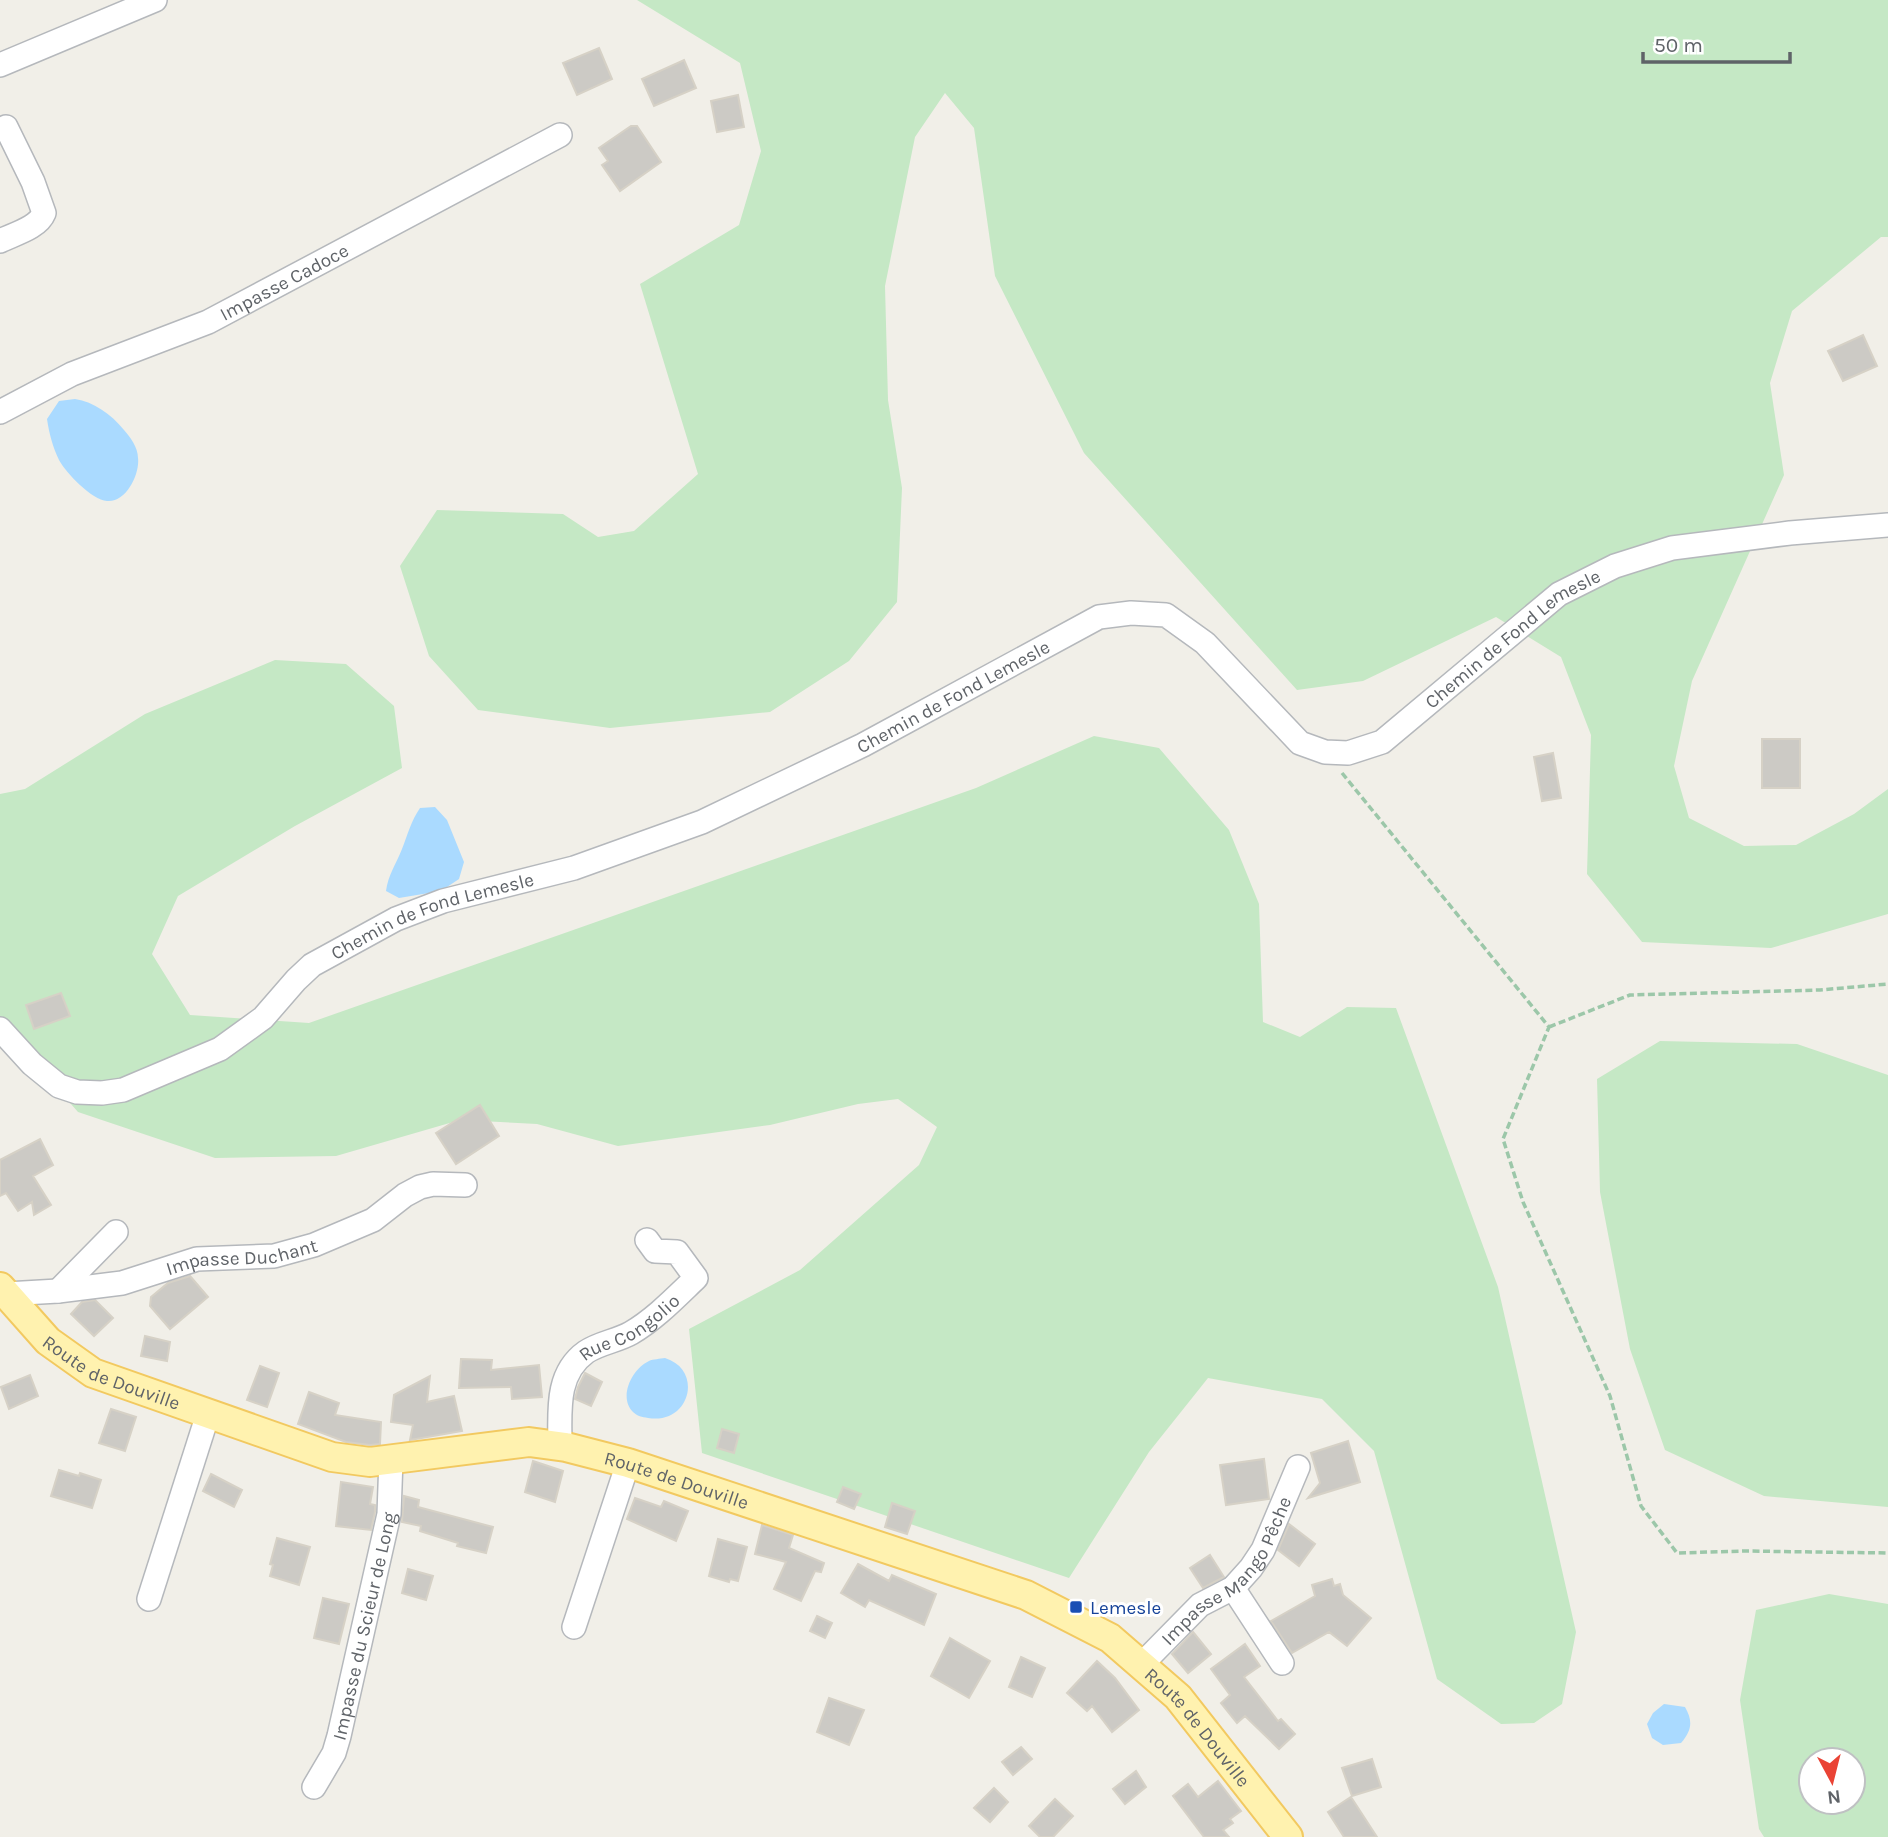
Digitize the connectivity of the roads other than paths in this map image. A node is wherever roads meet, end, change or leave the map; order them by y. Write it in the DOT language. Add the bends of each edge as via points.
graph roads {
  1 [pos="155,0"];
  2 [pos="122,8"];
  3 [pos="0,65"];
  4 [pos="6,127"];
  5 [pos="560,135"];
  6 [pos="0,240"];
  7 [pos="0,412"];
  8 [pos="1888,525"];
  9 [pos="0,1029"];
  10 [pos="465,1185"];
  11 [pos="116,1233"];
  12 [pos="648,1240"];
  13 [pos="3,1290"];
  14 [pos="58,1291"];
  15 [pos="208,1414"];
  16 [pos="560,1446"];
  17 [pos="391,1460"];
  18 [pos="628,1463"];
  19 [pos="1298,1467"];
  20 [pos="1233,1588"];
  21 [pos="149,1599"];
  22 [pos="574,1627"];
  23 [pos="1282,1663"];
  24 [pos="1141,1665"];
  25 [pos="314,1787"];
  26 [pos="1288,1837"];
  1 -- 2 [label="street"];
  2 -- 3 [label="street"];
  4 -- 6 [label="street" via="44,213 30,227"];
  5 -- 7 [label="street, Impasse Cadoce" via="208,322 72,374"];
  8 -- 9 [label="street, Chemin de Fond Lemesle" via="1672,548 1615,566 1559,594 1382,742 1348,753 1325,752 1300,743 1205,643 1166,615 1131,612 1099,617 863,745 702,822 574,868 443,901 396,919 312,965 263,1018 220,1049 123,1090 77,1092 60,1086"];
  10 -- 14 [label="street, Impasse Duchant" via="420,1187 373,1220 274,1256 197,1259 122,1283"];
  11 -- 14 [label="street"];
  12 -- 16 [label="street, Rue Congolio" via="655,1251 677,1252 696,1278 631,1333 586,1352 572,1368 560,1393"];
  13 -- 14 [label="street, Impasse Duchant"];
  13 -- 15 [label="main road, Route de Douville" via="48,1340 93,1373"];
  15 -- 17 [label="main road, Route de Douville" via="332,1457"];
  15 -- 21 [label="street"];
  16 -- 17 [label="main road, Route de Douville" via="529,1442"];
  16 -- 18 [label="main road, Route de Douville"];
  17 -- 25 [label="street, Impasse du Scieur de Long" via="389,1514 339,1736"];
  18 -- 22 [label="street"];
  18 -- 24 [label="main road, Route de Douville" via="1026,1595 1110,1638"];
  19 -- 20 [label="street, Impasse Mango Pêche" via="1263,1550"];
  20 -- 23 [label="street"];
  20 -- 24 [label="street, Impasse Mango Pêche" via="1200,1605"];
  24 -- 26 [label="main road, Route de Douville" via="1178,1697"];
}
